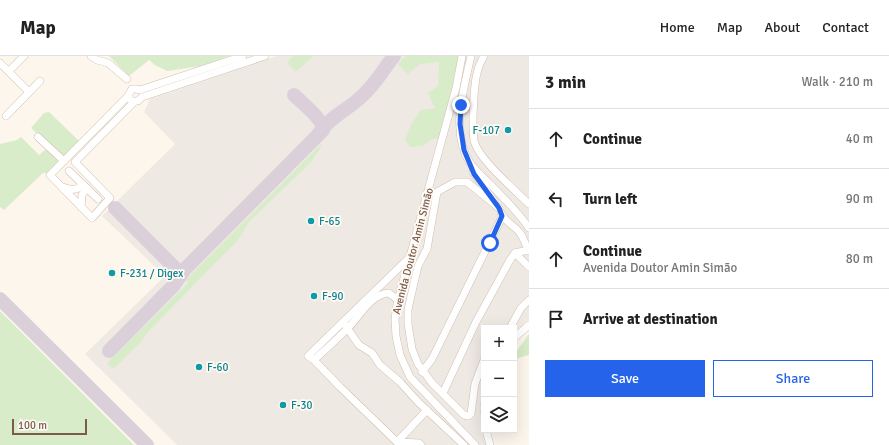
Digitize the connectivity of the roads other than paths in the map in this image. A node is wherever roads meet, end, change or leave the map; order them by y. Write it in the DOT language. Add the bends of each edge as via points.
graph roads {
  1 [pos="24,56"];
  2 [pos="91,56"];
  3 [pos="243,56"];
  4 [pos="265,56"];
  5 [pos="462,56"];
  6 [pos="471,56"];
  7 [pos="484,56"];
  8 [pos="0,63"];
  9 [pos="9,71"];
  10 [pos="127,79"];
  11 [pos="40,81"];
  12 [pos="29,92"];
  13 [pos="141,94"];
  14 [pos="128,96"];
  15 [pos="134,102"];
  16 [pos="6,116"];
  17 [pos="38,137"];
  18 [pos="64,161"];
  19 [pos="470,162"];
  20 [pos="69,171"];
  21 [pos="61,186"];
  22 [pos="85,187"];
  23 [pos="98,199"];
  24 [pos="529,204"];
  25 [pos="81,207"];
  26 [pos="499,208"];
  27 [pos="502,216"];
  28 [pos="529,228"];
  29 [pos="528,250"];
  30 [pos="515,253"];
  31 [pos="411,256"];
  32 [pos="529,267"];
  33 [pos="387,278"];
  34 [pos="390,293"];
  35 [pos="398,300"];
  36 [pos="529,300"];
  37 [pos="343,322"];
  38 [pos="512,325"];
  39 [pos="529,325"];
  40 [pos="347,329"];
  41 [pos="517,335"];
  42 [pos="314,360"];
  43 [pos="484,361"];
  44 [pos="422,372"];
  45 [pos="443,393"];
  46 [pos="427,410"];
  47 [pos="487,433"];
  48 [pos="397,442"];
  49 [pos="421,445"];
  50 [pos="464,445"];
  51 [pos="475,445"];
  52 [pos="490,445"];
  1 -- 9 [label="street"];
  2 -- 10 [label="street" via="108,63"];
  3 -- 13 [label="street"];
  4 -- 13 [label="street"];
  5 -- 31 [label="street, Avenida Doutor Amin Simão" via="456,88"];
  6 -- 19 [label="street" via="461,105 460,124 464,150"];
  7 -- 24 [label="street" via="476,74 474,141 482,156"];
  8 -- 9 [label="street"];
  9 -- 12 [label="street"];
  11 -- 12 [label="street"];
  12 -- 16 [label="street"];
  13 -- 14 [label="street" via="132,89"];
  13 -- 15 [label="street" via="138,102"];
  14 -- 15 [label="street"];
  14 -- 18 [label="street"];
  15 -- 25 [label="street" via="75,162 110,198 92,218"];
  17 -- 18 [label="street"];
  18 -- 21 [label="street" via="50,175"];
  19 -- 26 [label="street" via="474,174"];
  19 -- 28 [label="street"];
  20 -- 22 [label="street"];
  21 -- 22 [label="street" via="75,190"];
  21 -- 25 [label="street"];
  22 -- 23 [label="street"];
  22 -- 25 [label="street"];
  26 -- 27 [label="street"];
  26 -- 44 [label="street" via="467,182 455,182 437,192 427,249 418,266 408,310 412,349"];
  27 -- 29 [label="street" via="520,233"];
  27 -- 44 [label="street" via="432,359"];
  29 -- 30 [label="street"];
  30 -- 32 [label="street"];
  30 -- 45 [label="street" via="476,322"];
  31 -- 33 [label="street"];
  31 -- 35 [label="street, Avenida Doutor Amin Simão"];
  33 -- 34 [label="street"];
  33 -- 37 [label="street"];
  34 -- 35 [label="street"];
  34 -- 40 [label="street" via="378,296"];
  35 -- 51 [label="street, Avenida Doutor Amin Simão" via="396,336 406,370 430,400"];
  36 -- 38 [label="street" via="521,308"];
  37 -- 40 [label="street"];
  37 -- 42 [label="street" via="308,356"];
  39 -- 41 [label="street"];
  40 -- 42 [label="street"];
  40 -- 46 [label="street" via="359,345 372,353 380,365"];
  42 -- 48 [label="street"];
  43 -- 45 [label="street" via="475,384 471,414 464,415"];
  44 -- 45 [label="street"];
  46 -- 48 [label="street"];
  46 -- 50 [label="street"];
  47 -- 52 [label="street"];
  48 -- 49 [label="street"];
}
